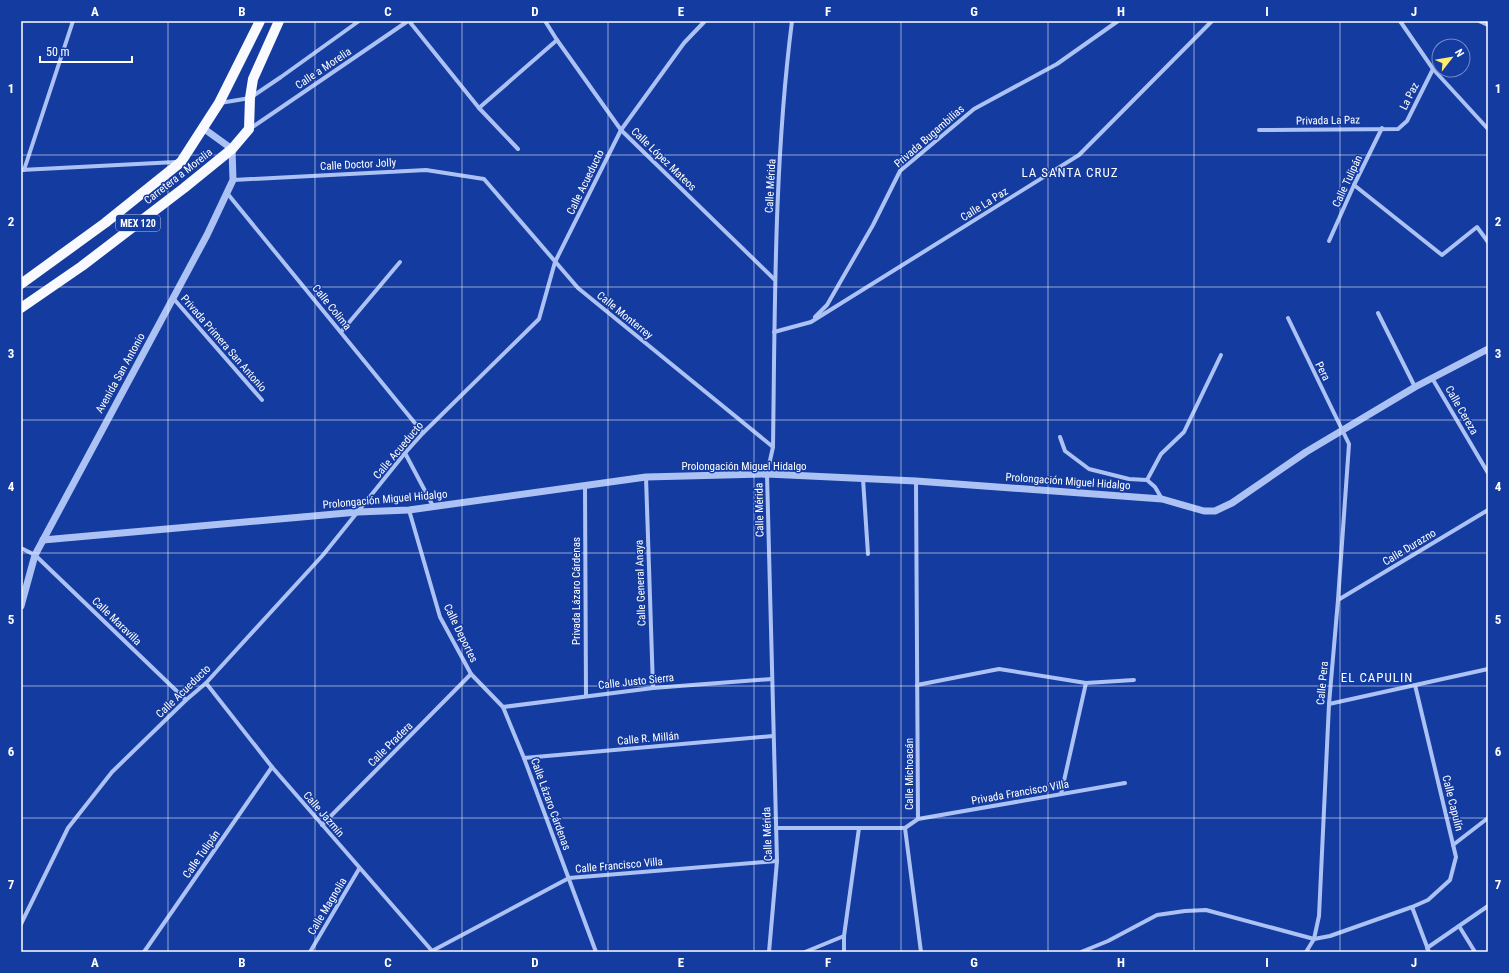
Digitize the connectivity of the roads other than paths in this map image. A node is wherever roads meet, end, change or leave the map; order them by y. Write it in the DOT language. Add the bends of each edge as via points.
graph roads {
  1 [pos="73,21"];
  2 [pos="260,21"];
  3 [pos="279,21"];
  4 [pos="359,21"];
  5 [pos="408,21"];
  6 [pos="545,21"];
  7 [pos="705,21"];
  8 [pos="792,21"];
  9 [pos="1118,21"];
  10 [pos="1212,21"];
  11 [pos="1400,21"];
  12 [pos="1479,21"];
  13 [pos="1488,24"];
  14 [pos="557,40"];
  15 [pos="1431,66"];
  16 [pos="1431,73"];
  17 [pos="1441,78"];
  18 [pos="250,98"];
  19 [pos="219,104"];
  20 [pos="480,108"];
  21 [pos="203,128"];
  22 [pos="1382,128"];
  23 [pos="249,129"];
  24 [pos="1398,129"];
  25 [pos="1488,129"];
  26 [pos="621,130"];
  27 [pos="1259,130"];
  28 [pos="232,149"];
  29 [pos="518,149"];
  30 [pos="181,162"];
  31 [pos="23,170"];
  32 [pos="484,179"];
  33 [pos="233,180"];
  34 [pos="1354,184"];
  35 [pos="227,192"];
  36 [pos="1329,241"];
  37 [pos="1488,242"];
  38 [pos="400,262"];
  39 [pos="555,262"];
  40 [pos="774,279"];
  41 [pos="21,284"];
  42 [pos="173,298"];
  43 [pos="21,308"];
  44 [pos="1378,313"];
  45 [pos="1288,318"];
  46 [pos="811,322"];
  47 [pos="341,332"];
  48 [pos="774,332"];
  49 [pos="1488,349"];
  50 [pos="1221,355"];
  51 [pos="1432,378"];
  52 [pos="1415,387"];
  53 [pos="262,400"];
  54 [pos="1342,431"];
  55 [pos="423,433"];
  56 [pos="1060,437"];
  57 [pos="773,448"];
  58 [pos="404,453"];
  59 [pos="1488,473"];
  60 [pos="767,474"];
  61 [pos="646,477"];
  62 [pos="863,479"];
  63 [pos="1147,480"];
  64 [pos="916,481"];
  65 [pos="585,486"];
  66 [pos="1162,499"];
  67 [pos="433,506"];
  68 [pos="409,510"];
  69 [pos="1488,510"];
  70 [pos="358,512"];
  71 [pos="43,540"];
  72 [pos="21,548"];
  73 [pos="868,554"];
  74 [pos="35,555"];
  75 [pos="1338,600"];
  76 [pos="21,606"];
  77 [pos="1488,669"];
  78 [pos="471,674"];
  79 [pos="772,679"];
  80 [pos="1134,680"];
  81 [pos="1086,682"];
  82 [pos="206,683"];
  83 [pos="1415,684"];
  84 [pos="917,685"];
  85 [pos="653,688"];
  86 [pos="586,696"];
  87 [pos="186,700"];
  88 [pos="1329,704"];
  89 [pos="503,708"];
  90 [pos="773,736"];
  91 [pos="524,758"];
  92 [pos="272,767"];
  93 [pos="1125,783"];
  94 [pos="1061,794"];
  95 [pos="1488,818"];
  96 [pos="918,819"];
  97 [pos="322,825"];
  98 [pos="776,828"];
  99 [pos="858,828"];
  100 [pos="905,828"];
  101 [pos="1454,845"];
  102 [pos="777,861"];
  103 [pos="359,869"];
  104 [pos="569,878"];
  105 [pos="1488,906"];
  106 [pos="1412,907"];
  107 [pos="21,924"];
  108 [pos="1459,926"];
  109 [pos="844,936"];
  110 [pos="1314,939"];
  111 [pos="1428,950"];
  112 [pos="144,952"];
  113 [pos="310,952"];
  114 [pos="433,952"];
  115 [pos="596,952"];
  116 [pos="769,952"];
  117 [pos="805,952"];
  118 [pos="844,952"];
  119 [pos="921,952"];
  120 [pos="1081,952"];
  121 [pos="1306,952"];
  122 [pos="1475,952"];
  1 -- 31 [label="street"];
  2 -- 19 [label="main road, MEX 120"];
  3 -- 18 [label="main road" via="253,79"];
  4 -- 18 [label="street, Calle a Morelia"];
  5 -- 20 [label="street"];
  5 -- 23 [label="street, Calle a Morelia"];
  6 -- 14 [label="street, Calle López Mateos"];
  7 -- 26 [label="street, Calle Acueducto" via="684,43"];
  8 -- 40 [label="street, Calle Mérida" via="784,80"];
  9 -- 46 [label="street, Privada Bugambilias" via="1056,64 974,109 900,171 873,225 827,305"];
  10 -- 46 [label="street, Calle La Paz" via="1079,155"];
  11 -- 15 [label="street"];
  12 -- 13 [label="street"];
  14 -- 20 [label="street"];
  14 -- 26 [label="street, Calle López Mateos"];
  16 -- 24 [label="street, La Paz" via="1407,121"];
  17 -- 25 [label="street"];
  18 -- 19 [label="street, Calle a Morelia"];
  18 -- 23 [label="main road"];
  19 -- 21 [label="main road, Carretera a Morelia / MEX 120"];
  20 -- 29 [label="street"];
  21 -- 28 [label="street"];
  21 -- 30 [label="main road, Carretera a Morelia / MEX 120"];
  22 -- 24 [label="street, Privada La Paz"];
  22 -- 27 [label="street, Privada La Paz"];
  22 -- 34 [label="street, Calle Tulipán"];
  23 -- 28 [label="main road, Carretera a Morelia / MEX 120"];
  26 -- 39 [label="street, Calle Acueducto"];
  26 -- 40 [label="street, Calle López Mateos"];
  28 -- 33 [label="street, Avenida San Antonio"];
  28 -- 43 [label="main road, Carretera a Morelia / MEX 120" via="82,266"];
  30 -- 31 [label="street"];
  30 -- 41 [label="main road, Carretera a Morelia / MEX 120" via="105,223"];
  32 -- 33 [label="street, Calle Doctor Jolly" via="426,170"];
  32 -- 39 [label="street, Calle Monterrey"];
  33 -- 35 [label="street, Avenida San Antonio"];
  34 -- 36 [label="street, Calle Tulipán"];
  34 -- 37 [label="street" via="1442,254 1477,227"];
  35 -- 42 [label="street, Avenida San Antonio"];
  35 -- 47 [label="street, Calle Colima"];
  38 -- 47 [label="street"];
  39 -- 55 [label="street, Calle Acueducto" via="539,318"];
  39 -- 57 [label="street, Calle Monterrey" via="578,288"];
  40 -- 48 [label="street, Calle Mérida"];
  42 -- 53 [label="street, Privada Primera San Antonio"];
  42 -- 71 [label="street, Avenida San Antonio"];
  44 -- 52 [label="street"];
  45 -- 54 [label="street, Pera"];
  46 -- 48 [label="street, Calle La Paz"];
  47 -- 55 [label="street, Calle Colima"];
  48 -- 57 [label="street, Calle Mérida"];
  49 -- 51 [label="street, Prolongación Miguel Hidalgo"];
  50 -- 63 [label="street" via="1184,432 1161,454"];
  51 -- 52 [label="street, Prolongación Miguel Hidalgo"];
  51 -- 59 [label="street, Calle Cereza"];
  52 -- 54 [label="street, Prolongación Miguel Hidalgo"];
  54 -- 66 [label="street, Prolongación Miguel Hidalgo" via="1306,452 1232,503 1214,511 1204,511"];
  54 -- 75 [label="street, Calle Pera" via="1349,444"];
  55 -- 58 [label="street, Calle Acueducto"];
  56 -- 63 [label="street" via="1065,451 1089,470 1129,479"];
  57 -- 60 [label="street, Calle Mérida"];
  58 -- 67 [label="street"];
  58 -- 70 [label="street, Calle Acueducto"];
  60 -- 61 [label="street, Prolongación Miguel Hidalgo"];
  60 -- 62 [label="street, Prolongación Miguel Hidalgo"];
  60 -- 79 [label="street, Calle Mérida"];
  61 -- 65 [label="street, Prolongación Miguel Hidalgo"];
  61 -- 85 [label="street, Calle General Anaya"];
  62 -- 64 [label="street, Prolongación Miguel Hidalgo"];
  62 -- 73 [label="street"];
  63 -- 66 [label="street"];
  64 -- 66 [label="street, Prolongación Miguel Hidalgo"];
  64 -- 84 [label="street, Calle Michoacán"];
  65 -- 67 [label="street, Prolongación Miguel Hidalgo"];
  65 -- 86 [label="street, Privada Lázaro Cárdenas"];
  67 -- 68 [label="street, Prolongación Miguel Hidalgo"];
  68 -- 70 [label="street, Prolongación Miguel Hidalgo"];
  68 -- 78 [label="street, Calle Deportes" via="440,617"];
  69 -- 75 [label="street, Calle Durazno"];
  70 -- 71 [label="street, Prolongación Miguel Hidalgo"];
  70 -- 82 [label="street, Calle Acueducto" via="323,555"];
  71 -- 74 [label="street, Avenida San Antonio"];
  72 -- 74 [label="street, Calle Maravilla"];
  74 -- 76 [label="street, Avenida San Antonio"];
  74 -- 87 [label="street, Calle Maravilla"];
  75 -- 88 [label="street, Calle Pera"];
  77 -- 83 [label="street"];
  78 -- 89 [label="street, Calle Deportes"];
  78 -- 97 [label="street, Calle Pradera"];
  79 -- 85 [label="street, Calle Justo Sierra"];
  79 -- 90 [label="street, Calle Mérida"];
  80 -- 81 [label="street"];
  81 -- 84 [label="street" via="998,669"];
  81 -- 94 [label="street"];
  82 -- 87 [label="street, Calle Acueducto"];
  82 -- 92 [label="street, Calle Jazmín"];
  83 -- 88 [label="street"];
  83 -- 101 [label="street, Calle Capulín"];
  84 -- 96 [label="street, Calle Michoacán"];
  85 -- 86 [label="street, Calle Justo Sierra"];
  86 -- 89 [label="street, Calle Justo Sierra"];
  87 -- 107 [label="street, Calle Acueducto" via="112,772 68,828"];
  88 -- 110 [label="street, Calle Pera" via="1319,916"];
  89 -- 91 [label="street, Calle Lázaro Cárdenas"];
  90 -- 91 [label="street, Calle R. Millán"];
  90 -- 98 [label="street, Calle Mérida"];
  91 -- 104 [label="street, Calle Lázaro Cárdenas"];
  92 -- 97 [label="street, Calle Jazmín"];
  92 -- 112 [label="street, Calle Tulipán"];
  93 -- 94 [label="street, Privada Francisco Villa"];
  94 -- 96 [label="street, Privada Francisco Villa"];
  95 -- 101 [label="street"];
  96 -- 100 [label="street, Calle Michoacán"];
  97 -- 103 [label="street, Calle Jazmín"];
  98 -- 99 [label="street"];
  98 -- 102 [label="street, Calle Mérida"];
  99 -- 100 [label="street"];
  99 -- 109 [label="street"];
  100 -- 119 [label="street"];
  101 -- 106 [label="street, Calle Capulín" via="1456,857 1450,880 1428,900"];
  102 -- 104 [label="street, Calle Francisco Villa"];
  102 -- 116 [label="street, Calle Mérida"];
  103 -- 113 [label="street, Calle Magnolia"];
  103 -- 114 [label="street, Calle Jazmín"];
  104 -- 114 [label="street, Calle Francisco Villa"];
  104 -- 115 [label="street, Calle Lázaro Cárdenas"];
  105 -- 108 [label="street"];
  106 -- 110 [label="street, Calle Capulín" via="1330,936"];
  106 -- 111 [label="street"];
  108 -- 111 [label="street"];
  108 -- 122 [label="street"];
  109 -- 117 [label="street"];
  109 -- 118 [label="street"];
  110 -- 120 [label="street" via="1206,910 1185,911 1157,915"];
  110 -- 121 [label="street, Calle Pera"];
}
